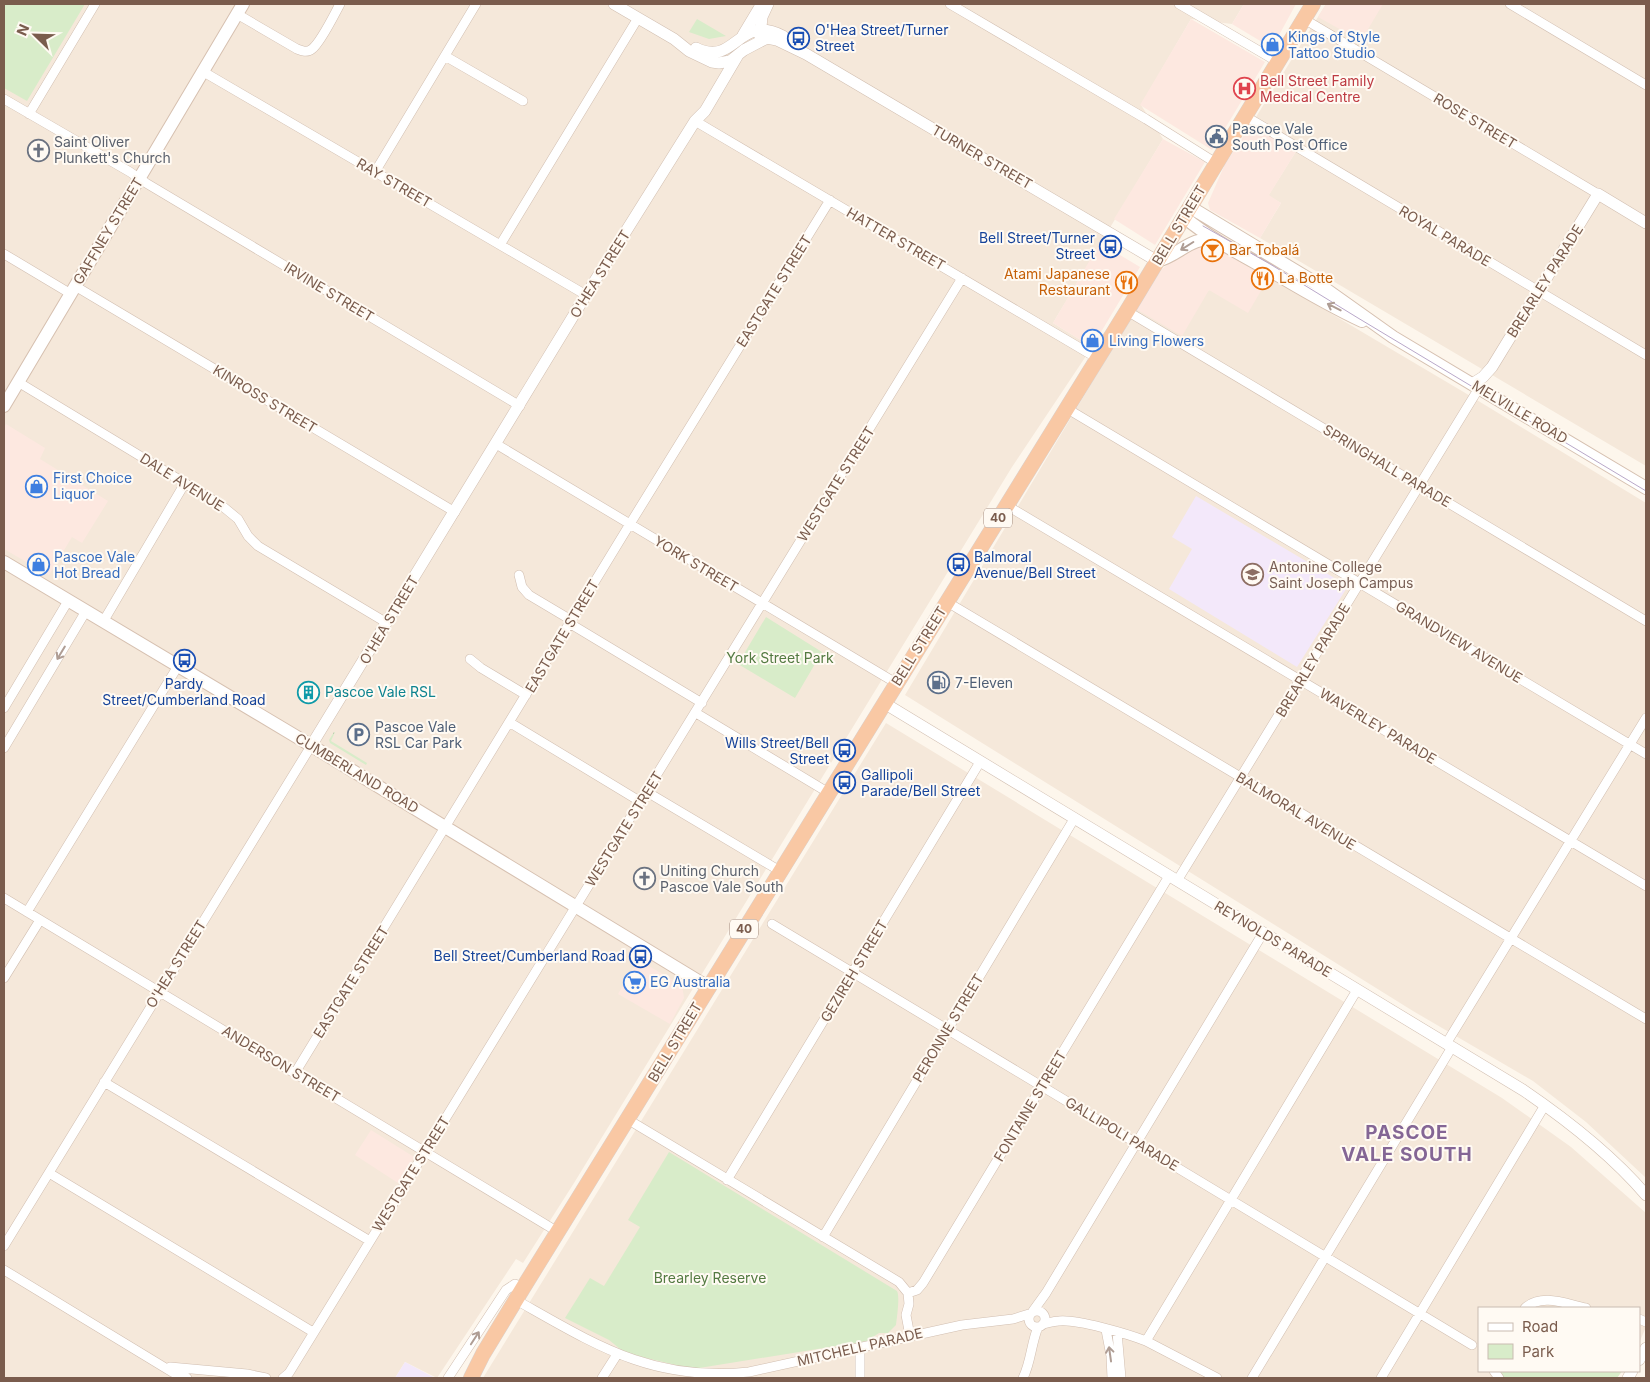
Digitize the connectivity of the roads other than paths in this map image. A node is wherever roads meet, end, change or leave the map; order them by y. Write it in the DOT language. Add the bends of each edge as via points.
graph roads {
  1 [pos="95,4"];
  2 [pos="340,4"];
  3 [pos="476,4"];
  4 [pos="614,4"];
  5 [pos="762,4"];
  6 [pos="768,4"];
  7 [pos="950,4"];
  8 [pos="1179,4"];
  9 [pos="1309,4"];
  10 [pos="1314,4"];
  11 [pos="1510,4"];
  12 [pos="240,9"];
  13 [pos="638,18"];
  14 [pos="1304,19"];
  15 [pos="762,30"];
  16 [pos="743,36"];
  17 [pos="674,39"];
  18 [pos="755,44"];
  19 [pos="735,51"];
  20 [pos="806,54"];
  21 [pos="445,56"];
  22 [pos="1278,62"];
  23 [pos="719,63"];
  24 [pos="202,72"];
  25 [pos="1646,85"];
  26 [pos="4,99"];
  27 [pos="523,100"];
  28 [pos="30,114"];
  29 [pos="1245,116"];
  30 [pos="695,121"];
  31 [pos="1216,163"];
  32 [pos="375,172"];
  33 [pos="139,178"];
  34 [pos="1598,194"];
  35 [pos="830,200"];
  36 [pos="1187,212"];
  37 [pos="1646,223"];
  38 [pos="1218,242"];
  39 [pos="500,245"];
  40 [pos="4,254"];
  41 [pos="1157,261"];
  42 [pos="962,278"];
  43 [pos="73,290"];
  44 [pos="1539,291"];
  45 [pos="586,295"];
  46 [pos="1127,311"];
  47 [pos="1393,337"];
  48 [pos="1646,355"];
  49 [pos="1097,358"];
  50 [pos="18,382"];
  51 [pos="1479,388"];
  52 [pos="4,405"];
  53 [pos="520,406"];
  54 [pos="1066,408"];
  55 [pos="496,444"];
  56 [pos="185,483"];
  57 [pos="1420,485"];
  58 [pos="1646,488"];
  59 [pos="1006,505"];
  60 [pos="455,512"];
  61 [pos="630,525"];
  62 [pos="4,562"];
  63 [pos="520,575"];
  64 [pos="1360,583"];
  65 [pos="68,601"];
  66 [pos="946,602"];
  67 [pos="762,604"];
  68 [pos="86,611"];
  69 [pos="1646,621"];
  70 [pos="103,622"];
  71 [pos="570,622"];
  72 [pos="387,623"];
  73 [pos="470,660"];
  74 [pos="178,666"];
  75 [pos="1300,680"];
  76 [pos="896,683"];
  77 [pos="526,695"];
  78 [pos="702,703"];
  79 [pos="884,703"];
  80 [pos="4,708"];
  81 [pos="696,714"];
  82 [pos="1646,718"];
  83 [pos="509,722"];
  84 [pos="1630,744"];
  85 [pos="311,746"];
  86 [pos="4,748"];
  87 [pos="1646,754"];
  88 [pos="980,762"];
  89 [pos="1241,777"];
  90 [pos="647,792"];
  91 [pos="829,793"];
  92 [pos="641,802"];
  93 [pos="1074,819"];
  94 [pos="445,828"];
  95 [pos="1571,841"];
  96 [pos="780,871"];
  97 [pos="1173,878"];
  98 [pos="1646,886"];
  99 [pos="4,898"];
  100 [pos="576,906"];
  101 [pos="27,912"];
  102 [pos="40,920"];
  103 [pos="772,924"];
  104 [pos="1263,933"];
  105 [pos="1511,939"];
  106 [pos="853,972"];
  107 [pos="4,978"];
  108 [pos="708,987"];
  109 [pos="1357,990"];
  110 [pos="160,991"];
  111 [pos="1646,1019"];
  112 [pos="948,1029"];
  113 [pos="1449,1045"];
  114 [pos="295,1073"];
  115 [pos="104,1082"];
  116 [pos="1042,1086"];
  117 [pos="1545,1105"];
  118 [pos="627,1120"];
  119 [pos="1136,1143"];
  120 [pos="426,1151"];
  121 [pos="49,1173"];
  122 [pos="727,1180"];
  123 [pos="1646,1195"];
  124 [pos="1231,1200"];
  125 [pos="558,1232"];
  126 [pos="822,1237"];
  127 [pos="370,1241"];
  128 [pos="4,1246"];
  129 [pos="1325,1257"];
  130 [pos="4,1270"];
  131 [pos="908,1293"];
  132 [pos="520,1294"];
  133 [pos="1526,1307"];
  134 [pos="1581,1307"];
  135 [pos="1420,1314"];
  136 [pos="1036,1319"];
  137 [pos="1106,1330"];
  138 [pos="313,1332"];
  139 [pos="1117,1332"];
  140 [pos="910,1336"];
  141 [pos="1146,1341"];
  142 [pos="1472,1345"];
  143 [pos="860,1347"];
  144 [pos="483,1354"];
  145 [pos="616,1356"];
  146 [pos="158,1363"];
  147 [pos="167,1378"];
  148 [pos="187,1378"];
  149 [pos="266,1378"];
  150 [pos="283,1378"];
  151 [pos="448,1378"];
  152 [pos="462,1378"];
  153 [pos="471,1378"];
  154 [pos="602,1378"];
  155 [pos="860,1378"];
  156 [pos="1023,1378"];
  157 [pos="1112,1378"];
  158 [pos="1121,1378"];
  159 [pos="1217,1378"];
  160 [pos="1252,1378"];
  161 [pos="1381,1378"];
  1 -- 28 [label="street"];
  2 -- 12 [label="street" via="317,43 306,52"];
  3 -- 21 [label="street"];
  4 -- 13 [label="street"];
  5 -- 16 [label="street"];
  6 -- 15 [label="street" via="762,17"];
  7 -- 31 [label="street"];
  8 -- 22 [label="street"];
  9 -- 14 [label="street"];
  10 -- 14 [label="highway, BELL STREET / 40"];
  11 -- 25 [label="street"];
  12 -- 24 [label="main road, GAFFNEY STREET"];
  13 -- 17 [label="street"];
  13 -- 39 [label="street"];
  14 -- 22 [label="highway, BELL STREET / 40"];
  14 -- 34 [label="street, ROSE STREET"];
  15 -- 16 [label="street"];
  15 -- 18 [label="street"];
  15 -- 20 [label="street, TURNER STREET" via="776,32"];
  16 -- 19 [label="street"];
  17 -- 19 [label="street" via="707,53"];
  17 -- 23 [label="street" via="700,58"];
  18 -- 19 [label="street, TURNER STREET"];
  18 -- 20 [label="street, TURNER STREET" via="772,38"];
  19 -- 23 [label="street, O'HEA STREET" via="721,55"];
  19 -- 30 [label="street, O'HEA STREET" via="705,111"];
  20 -- 41 [label="street, TURNER STREET"];
  21 -- 27 [label="street"];
  21 -- 32 [label="street"];
  22 -- 29 [label="highway, BELL STREET / 40"];
  23 -- 30 [label="street, O'HEA STREET" via="716,80"];
  24 -- 32 [label="street, RAY STREET"];
  24 -- 33 [label="main road, GAFFNEY STREET"];
  26 -- 28 [label="street, IRVINE STREET"];
  28 -- 33 [label="street, IRVINE STREET"];
  29 -- 31 [label="highway, BELL STREET / 40"];
  29 -- 44 [label="street, ROYAL PARADE"];
  30 -- 35 [label="street, HATTER STREET"];
  30 -- 45 [label="street, O'HEA STREET"];
  31 -- 36 [label="highway, BELL STREET / 40"];
  32 -- 39 [label="street, RAY STREET"];
  33 -- 43 [label="main road, GAFFNEY STREET"];
  33 -- 53 [label="street, IRVINE STREET"];
  34 -- 37 [label="street, ROSE STREET"];
  34 -- 44 [label="street, BREARLEY PARADE"];
  35 -- 42 [label="street, HATTER STREET"];
  35 -- 61 [label="street, EASTGATE STREET"];
  36 -- 38 [label="main road, MELVILLE ROAD"];
  36 -- 41 [label="highway, BELL STREET / 40"];
  36 -- 47 [label="main road, MELVILLE ROAD" via="1324,288"];
  38 -- 41 [label="main road, one-way" via="1204,238 1195,240 1170,257"];
  47 -- 38 [label="main road, MELVILLE ROAD, one-way"];
  39 -- 45 [label="street, RAY STREET"];
  40 -- 43 [label="street, KINROSS STREET"];
  41 -- 46 [label="highway, BELL STREET / 40"];
  42 -- 49 [label="street, HATTER STREET"];
  42 -- 67 [label="street, WESTGATE STREET"];
  43 -- 50 [label="main road, GAFFNEY STREET"];
  43 -- 60 [label="street, KINROSS STREET"];
  44 -- 48 [label="street, ROYAL PARADE"];
  44 -- 51 [label="street, BREARLEY PARADE"];
  45 -- 53 [label="street, O'HEA STREET"];
  46 -- 49 [label="highway, BELL STREET / 40"];
  46 -- 57 [label="street, SPRINGHALL PARADE"];
  47 -- 51 [label="main road, MELVILLE ROAD"];
  49 -- 54 [label="highway, BELL STREET / 40"];
  50 -- 52 [label="main road, GAFFNEY STREET"];
  50 -- 56 [label="street, DALE AVENUE"];
  51 -- 57 [label="street, BREARLEY PARADE"];
  51 -- 58 [label="main road, MELVILLE ROAD"];
  53 -- 55 [label="street, O'HEA STREET"];
  54 -- 59 [label="highway, BELL STREET / 40"];
  54 -- 64 [label="street, GRANDVIEW AVENUE"];
  55 -- 60 [label="street, O'HEA STREET"];
  55 -- 61 [label="street, YORK STREET"];
  56 -- 70 [label="street"];
  56 -- 72 [label="street, DALE AVENUE" via="234,514 258,546"];
  57 -- 64 [label="street, BREARLEY PARADE"];
  57 -- 69 [label="street, SPRINGHALL PARADE"];
  59 -- 66 [label="highway, BELL STREET / 40"];
  59 -- 75 [label="street, WAVERLEY PARADE"];
  60 -- 72 [label="street, O'HEA STREET"];
  61 -- 67 [label="street, YORK STREET"];
  61 -- 71 [label="street, EASTGATE STREET"];
  62 -- 65 [label="main road, CUMBERLAND ROAD"];
  63 -- 71 [label="street" via="522,587 529,595"];
  64 -- 75 [label="street, BREARLEY PARADE"];
  64 -- 84 [label="street, GRANDVIEW AVENUE"];
  65 -- 68 [label="main road, CUMBERLAND ROAD"];
  65 -- 80 [label="street"];
  66 -- 76 [label="highway, BELL STREET / 40"];
  66 -- 89 [label="street, BALMORAL AVENUE"];
  67 -- 76 [label="street, YORK STREET"];
  67 -- 78 [label="street, WESTGATE STREET"];
  68 -- 70 [label="main road, CUMBERLAND ROAD"];
  68 -- 86 [label="street, one-way"];
  70 -- 74 [label="main road, CUMBERLAND ROAD"];
  71 -- 77 [label="street, EASTGATE STREET"];
  71 -- 78 [label="street"];
  72 -- 85 [label="street, O'HEA STREET"];
  73 -- 77 [label="street"];
  74 -- 85 [label="main road, CUMBERLAND ROAD"];
  74 -- 101 [label="street"];
  75 -- 89 [label="street, BREARLEY PARADE"];
  75 -- 95 [label="street, WAVERLEY PARADE"];
  76 -- 79 [label="highway, BELL STREET / 40"];
  77 -- 83 [label="street, EASTGATE STREET"];
  78 -- 81 [label="street, WESTGATE STREET"];
  79 -- 88 [label="street, REYNOLDS PARADE"];
  79 -- 91 [label="highway, BELL STREET / 40"];
  81 -- 90 [label="street, WESTGATE STREET"];
  81 -- 91 [label="street"];
  82 -- 84 [label="street"];
  83 -- 92 [label="street"];
  83 -- 94 [label="street, EASTGATE STREET"];
  84 -- 87 [label="street, GRANDVIEW AVENUE"];
  84 -- 95 [label="street"];
  85 -- 94 [label="main road, CUMBERLAND ROAD"];
  85 -- 110 [label="street, O'HEA STREET"];
  88 -- 93 [label="street, REYNOLDS PARADE"];
  88 -- 106 [label="street, GEZIREH STREET"];
  89 -- 97 [label="street, BREARLEY PARADE"];
  89 -- 105 [label="street, BALMORAL AVENUE"];
  90 -- 92 [label="street, WESTGATE STREET"];
  90 -- 96 [label="street"];
  91 -- 96 [label="highway, BELL STREET / 40"];
  92 -- 100 [label="street, WESTGATE STREET"];
  93 -- 97 [label="street, REYNOLDS PARADE"];
  93 -- 112 [label="street, PERONNE STREET"];
  94 -- 100 [label="main road, CUMBERLAND ROAD"];
  94 -- 114 [label="street, EASTGATE STREET"];
  95 -- 98 [label="street, WAVERLEY PARADE"];
  95 -- 105 [label="street"];
  96 -- 108 [label="highway, BELL STREET / 40"];
  97 -- 104 [label="street, REYNOLDS PARADE"];
  97 -- 116 [label="street, FONTAINE STREET"];
  99 -- 101 [label="street, ANDERSON STREET"];
  100 -- 108 [label="main road, CUMBERLAND ROAD"];
  100 -- 120 [label="street, WESTGATE STREET"];
  101 -- 102 [label="street, ANDERSON STREET"];
  102 -- 107 [label="street"];
  102 -- 110 [label="street, ANDERSON STREET"];
  103 -- 106 [label="street, GALLIPOLI PARADE"];
  104 -- 109 [label="street, REYNOLDS PARADE"];
  104 -- 119 [label="street"];
  105 -- 111 [label="street, BALMORAL AVENUE"];
  105 -- 113 [label="street"];
  106 -- 112 [label="street, GALLIPOLI PARADE"];
  106 -- 122 [label="street, GEZIREH STREET"];
  108 -- 118 [label="highway, BELL STREET / 40"];
  109 -- 113 [label="street, REYNOLDS PARADE"];
  109 -- 124 [label="street"];
  110 -- 114 [label="street, ANDERSON STREET"];
  110 -- 115 [label="street, O'HEA STREET"];
  112 -- 116 [label="street, GALLIPOLI PARADE"];
  112 -- 126 [label="street, PERONNE STREET"];
  113 -- 117 [label="street, REYNOLDS PARADE"];
  113 -- 129 [label="street"];
  114 -- 120 [label="street, ANDERSON STREET"];
  115 -- 121 [label="street, O'HEA STREET"];
  115 -- 127 [label="street"];
  116 -- 119 [label="street, GALLIPOLI PARADE"];
  116 -- 131 [label="street, FONTAINE STREET" via="923,1283"];
  117 -- 123 [label="street, REYNOLDS PARADE" via="1620,1167"];
  117 -- 135 [label="street"];
  118 -- 122 [label="street"];
  118 -- 125 [label="highway, BELL STREET / 40"];
  119 -- 124 [label="street, GALLIPOLI PARADE"];
  119 -- 136 [label="street" via="1046,1293"];
  120 -- 125 [label="street, ANDERSON STREET"];
  120 -- 127 [label="street, WESTGATE STREET"];
  121 -- 128 [label="street, O'HEA STREET"];
  121 -- 138 [label="street"];
  122 -- 126 [label="street"];
  124 -- 129 [label="street, GALLIPOLI PARADE"];
  124 -- 141 [label="street"];
  125 -- 132 [label="highway, BELL STREET / 40"];
  126 -- 131 [label="street" via="898,1282"];
  127 -- 138 [label="street, WESTGATE STREET"];
  129 -- 135 [label="street, GALLIPOLI PARADE"];
  129 -- 160 [label="street"];
  130 -- 146 [label="street"];
  131 -- 140 [label="street" via="906,1315"];
  132 -- 144 [label="highway, BELL STREET / 40"];
  132 -- 145 [label="street, MITCHELL PARADE"];
  151 -- 132 [label="street, one-way" via="506,1290 515,1284"];
  133 -- 134 [label="street" via="1543,1300"];
  135 -- 142 [label="street, GALLIPOLI PARADE"];
  135 -- 161 [label="street"];
  136 -- 137 [label="street, MITCHELL PARADE" via="1072,1321"];
  136 -- 140 [label="street, MITCHELL PARADE" via="980,1322"];
  136 -- 156 [label="street"];
  137 -- 139 [label="street, MITCHELL PARADE"];
  157 -- 137 [label="street, one-way"];
  138 -- 150 [label="street, WESTGATE STREET"];
  139 -- 141 [label="street, MITCHELL PARADE"];
  139 -- 158 [label="street"];
  140 -- 143 [label="street, MITCHELL PARADE"];
  141 -- 159 [label="street, MITCHELL PARADE"];
  143 -- 145 [label="street, MITCHELL PARADE" via="717,1376 663,1372"];
  143 -- 155 [label="street"];
  144 -- 152 [label="highway, BELL STREET / 40"];
  144 -- 153 [label="highway, BELL STREET / 40"];
  145 -- 154 [label="street"];
  146 -- 147 [label="street"];
  146 -- 148 [label="street"];
  146 -- 149 [label="street" via="182,1370"];
}
